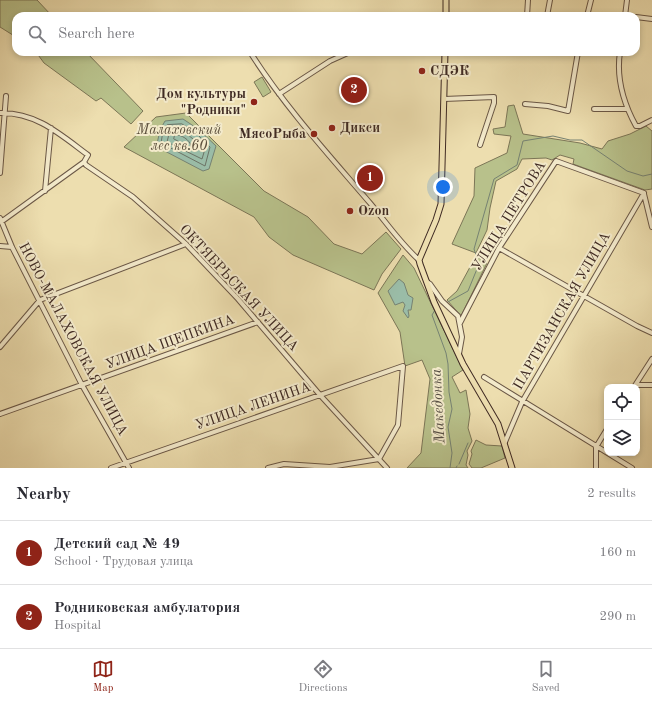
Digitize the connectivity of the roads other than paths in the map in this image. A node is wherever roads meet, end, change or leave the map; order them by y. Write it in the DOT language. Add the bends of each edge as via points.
graph roads {
  1 [pos="446,0"];
  2 [pos="528,0"];
  3 [pos="550,0"];
  4 [pos="590,0"];
  5 [pos="627,0"];
  6 [pos="446,12"];
  7 [pos="527,12"];
  8 [pos="548,12"];
  9 [pos="588,12"];
  10 [pos="626,12"];
  11 [pos="640,18"];
  12 [pos="652,19"];
  13 [pos="253,56"];
  14 [pos="341,56"];
  15 [pos="445,56"];
  16 [pos="577,56"];
  17 [pos="620,56"];
  18 [pos="279,94"];
  19 [pos="6,96"];
  20 [pos="444,99"];
  21 [pos="525,104"];
  22 [pos="594,109"];
  23 [pos="627,109"];
  24 [pos="2,113"];
  25 [pos="652,120"];
  26 [pos="51,128"];
  27 [pos="480,145"];
  28 [pos="84,162"];
  29 [pos="0,173"];
  30 [pos="45,191"];
  31 [pos="644,193"];
  32 [pos="0,220"];
  33 [pos="652,227"];
  34 [pos="186,244"];
  35 [pos="0,246"];
  36 [pos="12,247"];
  37 [pos="499,248"];
  38 [pos="419,260"];
  39 [pos="426,282"];
  40 [pos="583,295"];
  41 [pos="40,300"];
  42 [pos="258,322"];
  43 [pos="460,323"];
  44 [pos="652,333"];
  45 [pos="0,347"];
  46 [pos="459,354"];
  47 [pos="652,359"];
  48 [pos="484,377"];
  49 [pos="636,384"];
  50 [pos="82,385"];
  51 [pos="652,385"];
  52 [pos="640,386"];
  53 [pos="320,395"];
  54 [pos="522,402"];
  55 [pos="0,414"];
  56 [pos="604,434"];
  57 [pos="505,442"];
  58 [pos="596,447"];
  59 [pos="379,459"];
  60 [pos="125,463"];
  61 [pos="111,468"];
  62 [pos="129,468"];
  63 [pos="268,468"];
  64 [pos="387,468"];
  65 [pos="512,468"];
  66 [pos="596,468"];
  67 [pos="632,468"];
  1 -- 6 [label="main road"];
  2 -- 7 [label="street"];
  3 -- 8 [label="street"];
  4 -- 9 [label="street"];
  5 -- 10 [label="street"];
  11 -- 12 [label="street"];
  13 -- 18 [label="street"];
  14 -- 18 [label="street"];
  15 -- 20 [label="main road"];
  16 -- 21 [label="street" via="568,112 548,106"];
  17 -- 23 [label="street" via="620,75"];
  18 -- 38 [label="street" via="302,125"];
  19 -- 24 [label="street"];
  20 -- 27 [label="street" via="494,97"];
  20 -- 38 [label="main road" via="441,204"];
  22 -- 23 [label="street"];
  23 -- 25 [label="street" via="636,126"];
  24 -- 26 [label="street, ОКТЯБРЬСКАЯ УЛИЦА" via="27,115"];
  24 -- 29 [label="street"];
  26 -- 28 [label="street, ОКТЯБРЬСКАЯ УЛИЦА" via="88,155"];
  26 -- 30 [label="street"];
  28 -- 30 [label="street"];
  28 -- 34 [label="street, ОКТЯБРЬСКАЯ УЛИЦА" via="133,198"];
  30 -- 32 [label="street"];
  31 -- 33 [label="street"];
  31 -- 37 [label="street, УЛИЦА ПЕТРОВА" via="556,161"];
  31 -- 40 [label="street, ПАРТИЗАНСКАЯ УЛИЦА"];
  32 -- 36 [label="street, НОВО-МАЛАХОВСКАЯ УЛИЦА"];
  34 -- 41 [label="street"];
  34 -- 42 [label="street, ОКТЯБРЬСКАЯ УЛИЦА"];
  35 -- 36 [label="street"];
  36 -- 41 [label="street, НОВО-МАЛАХОВСКАЯ УЛИЦА"];
  37 -- 40 [label="street"];
  37 -- 43 [label="street, УЛИЦА ПЕТРОВА"];
  38 -- 39 [label="main road"];
  39 -- 43 [label="street" via="458,316"];
  39 -- 46 [label="main road"];
  40 -- 44 [label="street"];
  40 -- 54 [label="street, ПАРТИЗАНСКАЯ УЛИЦА"];
  41 -- 45 [label="street"];
  41 -- 50 [label="street, НОВО-МАЛАХОВСКАЯ УЛИЦА"];
  42 -- 50 [label="street, УЛИЦА ЩЕПКИНА"];
  42 -- 53 [label="street, ОКТЯБРЬСКАЯ УЛИЦА"];
  43 -- 46 [label="street" via="462,337"];
  46 -- 57 [label="main road" via="498,424"];
  47 -- 49 [label="street"];
  48 -- 54 [label="street"];
  50 -- 55 [label="street, УЛИЦА ЩЕПКИНА"];
  50 -- 60 [label="street, НОВО-МАЛАХОВСКАЯ УЛИЦА"];
  51 -- 52 [label="street"];
  53 -- 59 [label="street, ОКТЯБРЬСКАЯ УЛИЦА"];
  53 -- 59 [label="street, УЛИЦА ЛЕНИНА" via="403,366 398,425"];
  53 -- 60 [label="street, УЛИЦА ЛЕНИНА"];
  54 -- 57 [label="street, ПАРТИЗАНСКАЯ УЛИЦА"];
  54 -- 58 [label="street"];
  56 -- 58 [label="street"];
  57 -- 65 [label="main road"];
  58 -- 66 [label="street"];
  58 -- 67 [label="street"];
  59 -- 63 [label="street" via="330,467 284,464"];
  59 -- 64 [label="street, ОКТЯБРЬСКАЯ УЛИЦА"];
  60 -- 61 [label="street, УЛИЦА ЛЕНИНА"];
  60 -- 62 [label="street, НОВО-МАЛАХОВСКАЯ УЛИЦА"];
}
